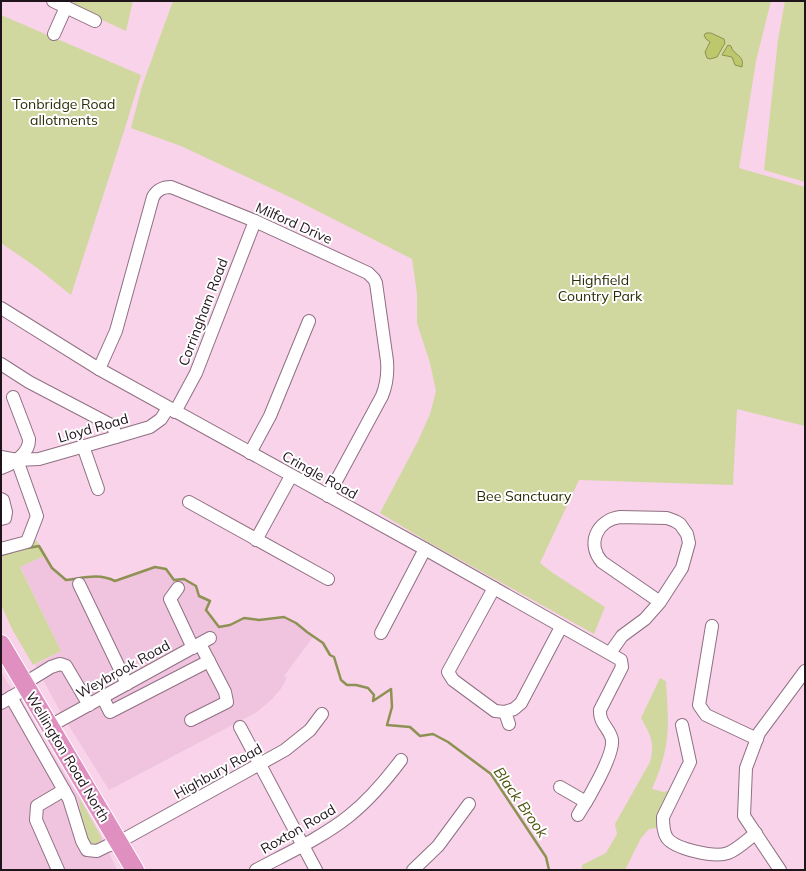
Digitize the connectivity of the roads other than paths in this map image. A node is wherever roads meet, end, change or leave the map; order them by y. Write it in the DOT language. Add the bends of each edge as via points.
graph roads {
  1 [pos="53,1"];
  2 [pos="66,7"];
  3 [pos="95,21"];
  4 [pos="54,34"];
  5 [pos="255,220"];
  6 [pos="1,308"];
  7 [pos="309,321"];
  8 [pos="1,364"];
  9 [pos="99,369"];
  10 [pos="13,396"];
  11 [pos="171,410"];
  12 [pos="116,437"];
  13 [pos="83,446"];
  14 [pos="250,453"];
  15 [pos="1,457"];
  16 [pos="17,460"];
  17 [pos="1,468"];
  18 [pos="291,476"];
  19 [pos="98,489"];
  20 [pos="328,496"];
  21 [pos="1,499"];
  22 [pos="189,502"];
  23 [pos="23,511"];
  24 [pos="37,516"];
  25 [pos="1,519"];
  26 [pos="256,540"];
  27 [pos="426,549"];
  28 [pos="1,550"];
  29 [pos="328,579"];
  30 [pos="79,584"];
  31 [pos="178,588"];
  32 [pos="494,588"];
  33 [pos="660,602"];
  34 [pos="712,626"];
  35 [pos="561,627"];
  36 [pos="381,633"];
  37 [pos="210,638"];
  38 [pos="1,644"];
  39 [pos="196,646"];
  40 [pos="610,653"];
  41 [pos="209,661"];
  42 [pos="803,679"];
  43 [pos="127,684"];
  44 [pos="26,686"];
  45 [pos="103,698"];
  46 [pos="6,700"];
  47 [pos="89,705"];
  48 [pos="322,714"];
  49 [pos="191,720"];
  50 [pos="682,725"];
  51 [pos="50,726"];
  52 [pos="240,727"];
  53 [pos="757,739"];
  54 [pos="401,760"];
  55 [pos="260,765"];
  56 [pos="560,787"];
  57 [pos="64,790"];
  58 [pos="586,802"];
  59 [pos="469,804"];
  60 [pos="578,816"];
  61 [pos="756,833"];
  62 [pos="118,842"];
  63 [pos="303,845"];
  64 [pos="58,870"];
  65 [pos="134,870"];
  66 [pos="256,870"];
  67 [pos="316,870"];
  68 [pos="413,870"];
  69 [pos="780,870"];
  1 -- 2 [label="street"];
  2 -- 3 [label="street"];
  2 -- 4 [label="street"];
  5 -- 9 [label="street, Milford Drive" via="171,187 164,187 155,193 116,331"];
  5 -- 11 [label="street, Corringham Road" via="196,373"];
  5 -- 20 [label="street, Milford Drive" via="360,270 376,283 388,361 386,385"];
  6 -- 9 [label="street, Cringle Road"];
  7 -- 14 [label="street" via="270,416"];
  8 -- 12 [label="street" via="29,382 113,426"];
  9 -- 11 [label="street, Cringle Road"];
  10 -- 16 [label="street" via="30,442"];
  11 -- 12 [label="street, Lloyd Road" via="153,425"];
  11 -- 14 [label="street, Cringle Road"];
  12 -- 13 [label="street, Lloyd Road"];
  13 -- 16 [label="street, Lloyd Road" via="39,459"];
  13 -- 19 [label="street"];
  14 -- 18 [label="street, Cringle Road"];
  15 -- 16 [label="street, Lloyd Road"];
  16 -- 17 [label="street, Lloyd Road"];
  16 -- 23 [label="street" via="36,513 30,510"];
  18 -- 20 [label="street, Cringle Road"];
  18 -- 26 [label="street"];
  20 -- 27 [label="street, Cringle Road"];
  21 -- 25 [label="street" via="6,512"];
  22 -- 26 [label="street"];
  24 -- 28 [label="street" via="27,542"];
  26 -- 29 [label="street"];
  27 -- 32 [label="street, Cringle Road"];
  27 -- 36 [label="street"];
  30 -- 43 [label="street"];
  31 -- 39 [label="street" via="170,599"];
  32 -- 35 [label="street, Cringle Road"];
  32 -- 35 [label="street" via="448,672 453,680 507,718 520,703"];
  33 -- 33 [label="street" via="682,568 688,551 687,534 680,524 666,518 620,517 606,522 594,540 593,546 597,556"];
  33 -- 40 [label="street" via="645,619 622,636"];
  34 -- 53 [label="street" via="699,705 706,715"];
  35 -- 40 [label="street, Cringle Road"];
  37 -- 39 [label="street, Weybrook Road"];
  38 -- 44 [label="highway, Wellington Road North"];
  39 -- 41 [label="street"];
  39 -- 43 [label="street, Weybrook Road"];
  40 -- 58 [label="street, Cringle Road" via="621,660 622,667 600,710 602,722 612,742 609,757"];
  41 -- 45 [label="street" via="110,712"];
  41 -- 49 [label="street" via="225,692 227,702"];
  42 -- 53 [label="street" via="759,733"];
  43 -- 45 [label="street, Weybrook Road"];
  44 -- 46 [label="street"];
  44 -- 47 [label="street" via="51,667 60,664 66,666"];
  44 -- 51 [label="highway, Wellington Road North"];
  45 -- 47 [label="street, Weybrook Road"];
  46 -- 57 [label="street"];
  47 -- 51 [label="street, Weybrook Road"];
  48 -- 55 [label="street, Highbury Road" via="299,740"];
  50 -- 61 [label="street" via="690,762 663,817 662,826 667,838 685,849 719,855 729,853"];
  51 -- 62 [label="highway, Wellington Road North"];
  52 -- 55 [label="street"];
  53 -- 61 [label="street" via="746,768 744,816"];
  54 -- 63 [label="street, Roxton Road" via="382,786 350,816"];
  55 -- 62 [label="street, Highbury Road"];
  55 -- 63 [label="street"];
  56 -- 58 [label="street"];
  57 -- 62 [label="street, Highbury Road" via="87,850 97,851"];
  57 -- 64 [label="street" via="37,806 36,820"];
  58 -- 60 [label="street"];
  59 -- 68 [label="street" via="438,846"];
  61 -- 69 [label="street"];
  62 -- 65 [label="highway, Wellington Road North"];
  63 -- 66 [label="street, Roxton Road"];
  63 -- 67 [label="street"];
}
